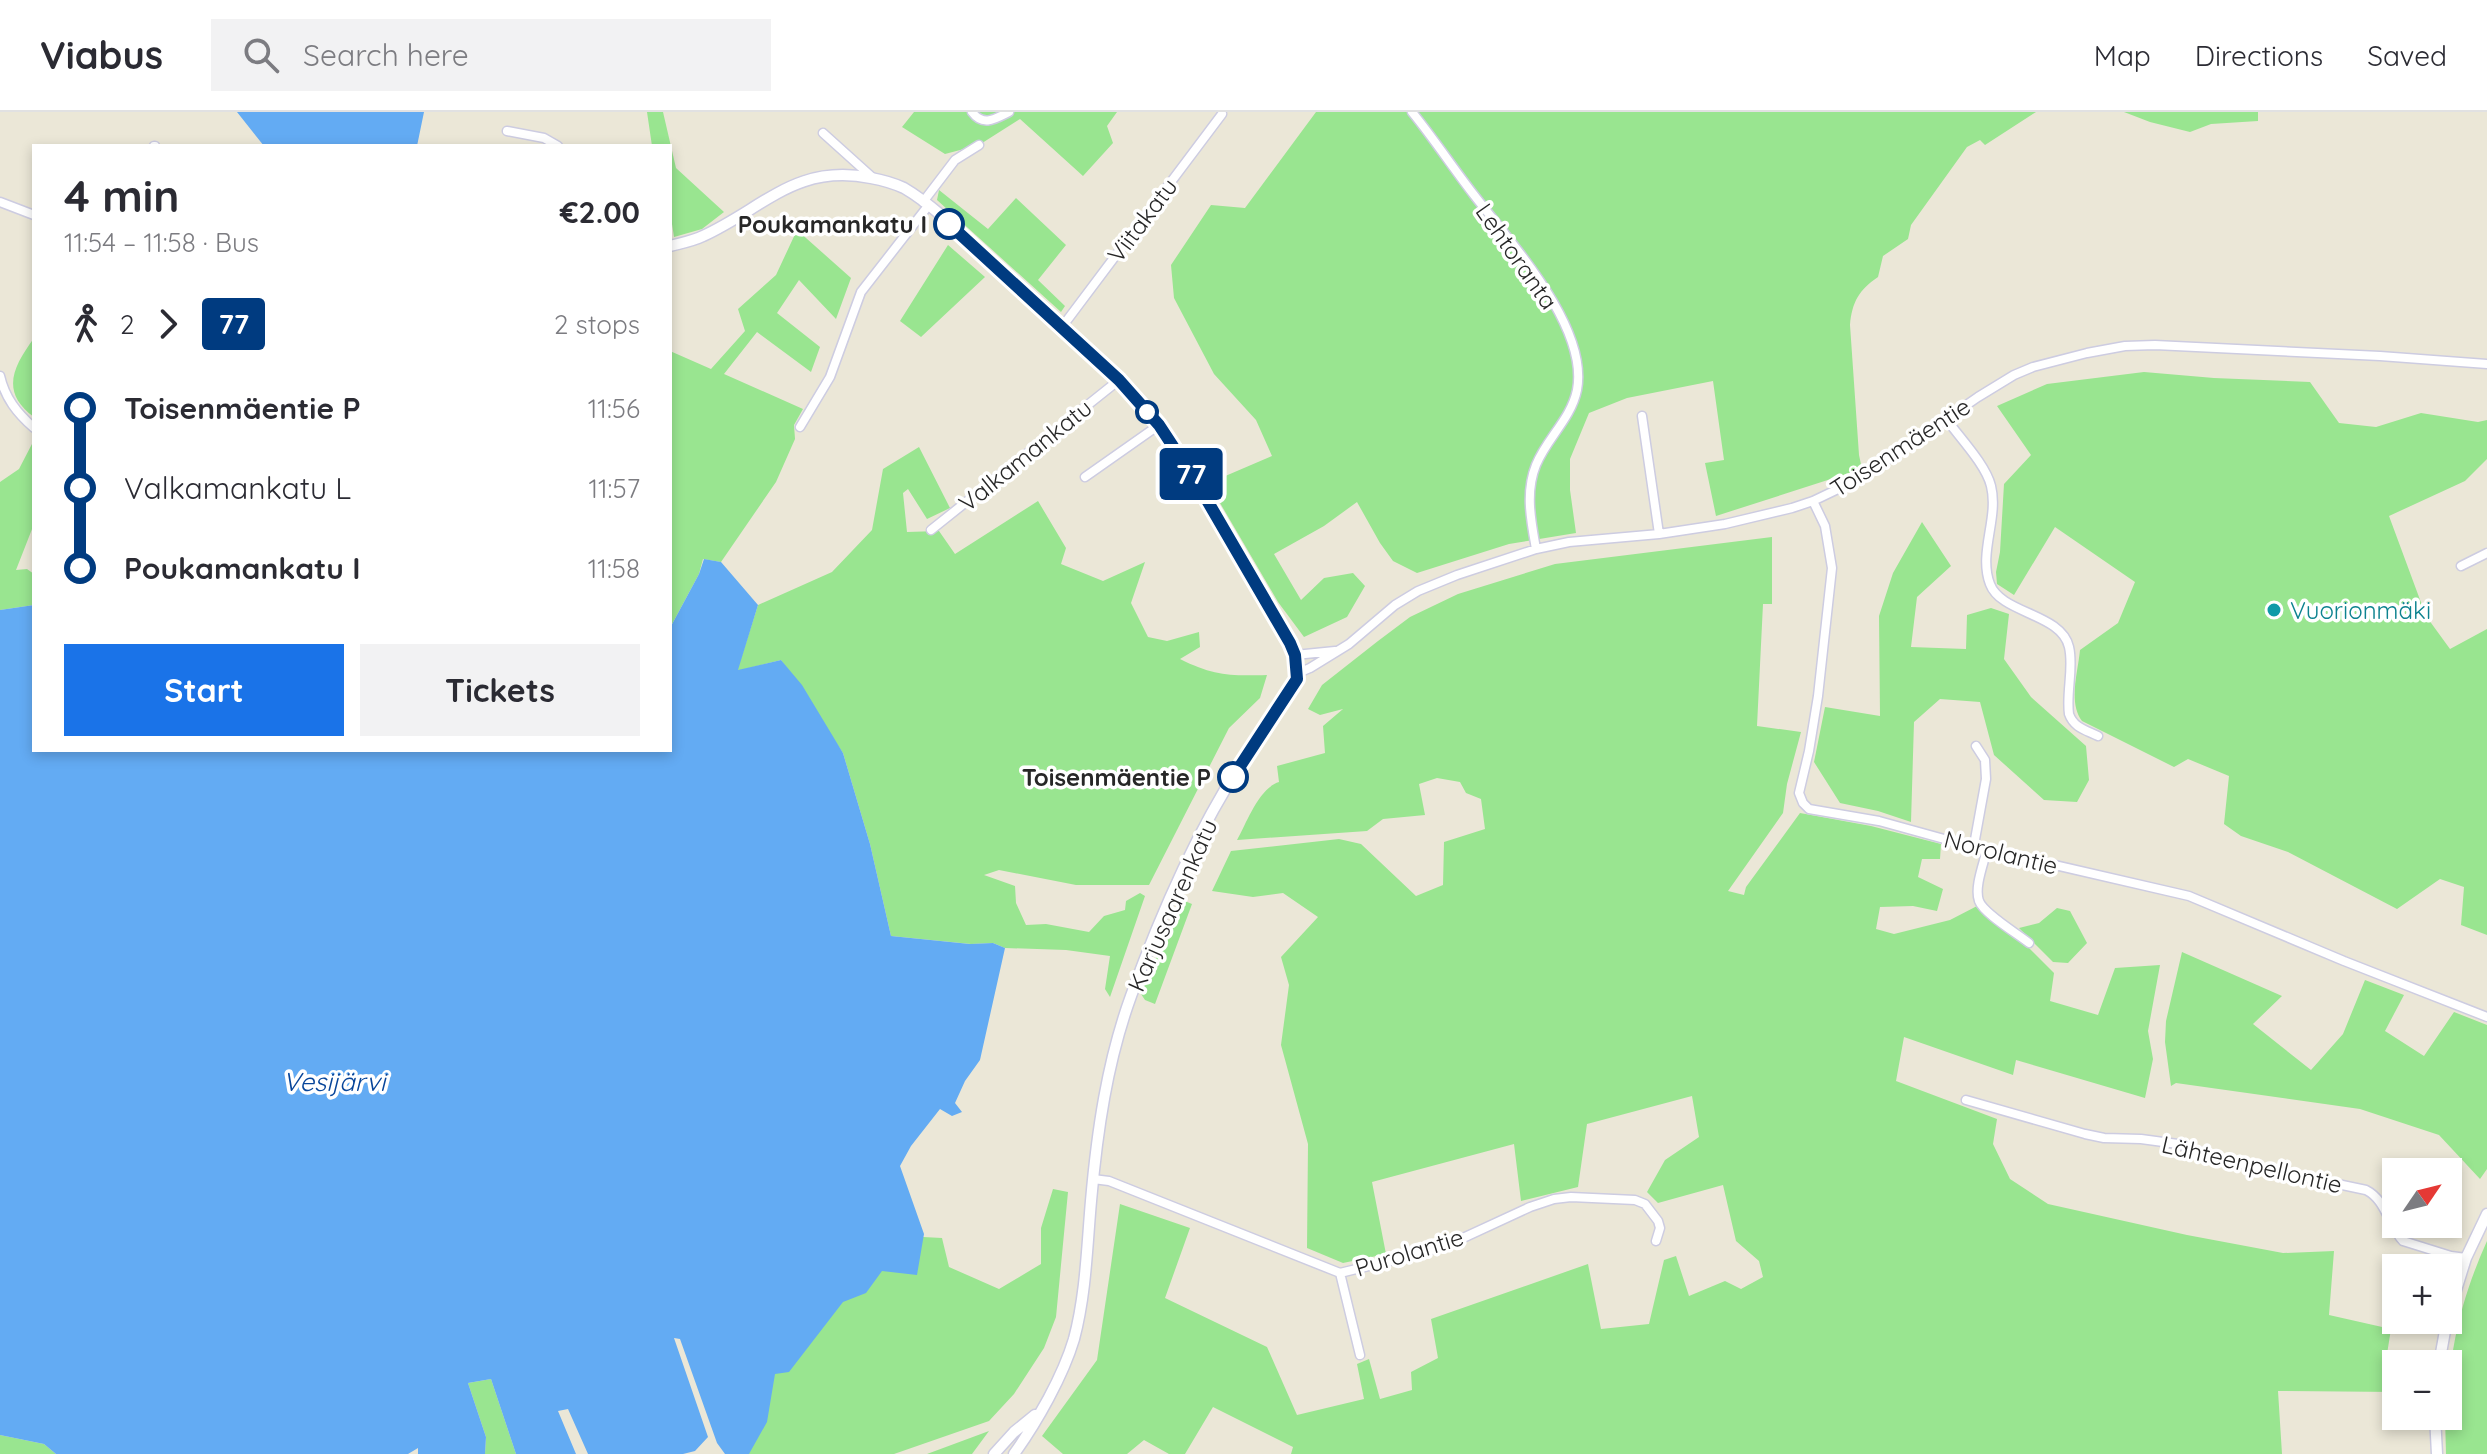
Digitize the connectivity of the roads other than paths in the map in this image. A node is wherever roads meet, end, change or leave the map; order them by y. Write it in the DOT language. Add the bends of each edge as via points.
graph roads {
  1 [pos="972,112"];
  2 [pos="1009,112"];
  3 [pos="1412,112"];
  4 [pos="1222,114"];
  5 [pos="507,131"];
  6 [pos="823,133"];
  7 [pos="554,144"];
  8 [pos="979,145"];
  9 [pos="873,178"];
  10 [pos="0,202"];
  11 [pos="926,204"];
  12 [pos="32,214"];
  13 [pos="672,246"];
  14 [pos="1062,327"];
  15 [pos="2487,364"];
  16 [pos="0,376"];
  17 [pos="1119,380"];
  18 [pos="1642,416"];
  19 [pos="1947,420"];
  20 [pos="1159,425"];
  21 [pos="32,426"];
  22 [pos="800,427"];
  23 [pos="1085,477"];
  24 [pos="1813,501"];
  25 [pos="931,530"];
  26 [pos="1659,534"];
  27 [pos="1536,549"];
  28 [pos="2487,553"];
  29 [pos="2461,566"];
  30 [pos="1336,651"];
  31 [pos="1295,655"];
  32 [pos="1298,673"];
  33 [pos="2098,736"];
  34 [pos="1976,746"];
  35 [pos="1974,845"];
  36 [pos="1987,849"];
  37 [pos="2029,943"];
  38 [pos="2487,1017"];
  39 [pos="1966,1100"];
  40 [pos="1093,1179"];
  41 [pos="2487,1214"];
  42 [pos="1656,1241"];
  43 [pos="2466,1258"];
  44 [pos="2462,1271"];
  45 [pos="1340,1273"];
  46 [pos="1360,1355"];
  47 [pos="1040,1411"];
  48 [pos="2436,1430"];
  49 [pos="994,1454"];
  50 [pos="1014,1454"];
  51 [pos="2437,1454"];
  1 -- 2 [label="street" via="985,122"];
  3 -- 27 [label="street, Lehtoranta" via="1539,280 1577,354 1576,392 1536,465 1529,494"];
  4 -- 14 [label="street, Viitakatu"];
  5 -- 7 [label="street"];
  6 -- 9 [label="street"];
  8 -- 11 [label="street" via="955,160"];
  9 -- 11 [label="street" via="897,185"];
  9 -- 13 [label="street" via="825,176 789,185 698,239"];
  10 -- 12 [label="street"];
  11 -- 14 [label="street"];
  11 -- 22 [label="street" via="861,292 830,377"];
  14 -- 17 [label="street"];
  15 -- 19 [label="street, Toisenmäentie" via="2125,346 2033,367 2000,382"];
  16 -- 21 [label="street" via="17,413"];
  17 -- 20 [label="street"];
  17 -- 25 [label="street, Valkamankatu"];
  18 -- 26 [label="street"];
  19 -- 24 [label="street, Toisenmäentie" via="1861,478"];
  19 -- 33 [label="street" via="1991,486 1990,585 2000,597 2066,638 2069,714 2077,727"];
  20 -- 23 [label="street"];
  20 -- 31 [label="street"];
  24 -- 26 [label="street, Toisenmäentie" via="1769,515"];
  24 -- 35 [label="street, Norolantie" via="1825,526 1832,568 1818,696 1799,793 1803,803 1809,809"];
  26 -- 27 [label="street, Toisenmäentie"];
  27 -- 30 [label="street, Toisenmäentie" via="1418,591"];
  28 -- 29 [label="street"];
  30 -- 31 [label="street"];
  30 -- 32 [label="street, Toisenmäentie"];
  31 -- 32 [label="street"];
  32 -- 40 [label="street, Karjusaarenkatu" via="1201,833 1145,959 1116,1047"];
  34 -- 35 [label="street" via="1985,760 1986,779"];
  35 -- 36 [label="street, Norolantie"];
  36 -- 37 [label="street" via="1979,902"];
  36 -- 38 [label="street, Norolantie" via="2189,896"];
  39 -- 43 [label="street, Lähteenpellontie" via="2085,1134 2178,1144 2228,1161 2366,1190 2374,1194 2403,1241"];
  40 -- 45 [label="street, Purolantie"];
  40 -- 47 [label="street, Karjusaarenkatu" via="1076,1330"];
  41 -- 43 [label="street"];
  42 -- 45 [label="street, Purolantie" via="1660,1228 1645,1204 1571,1197 1530,1207 1450,1244"];
  43 -- 44 [label="street"];
  45 -- 46 [label="street"];
  47 -- 49 [label="street, Karjusaarenkatu"];
  47 -- 50 [label="street, Karjusaarenkatu"];
  48 -- 51 [label="street"];
}
